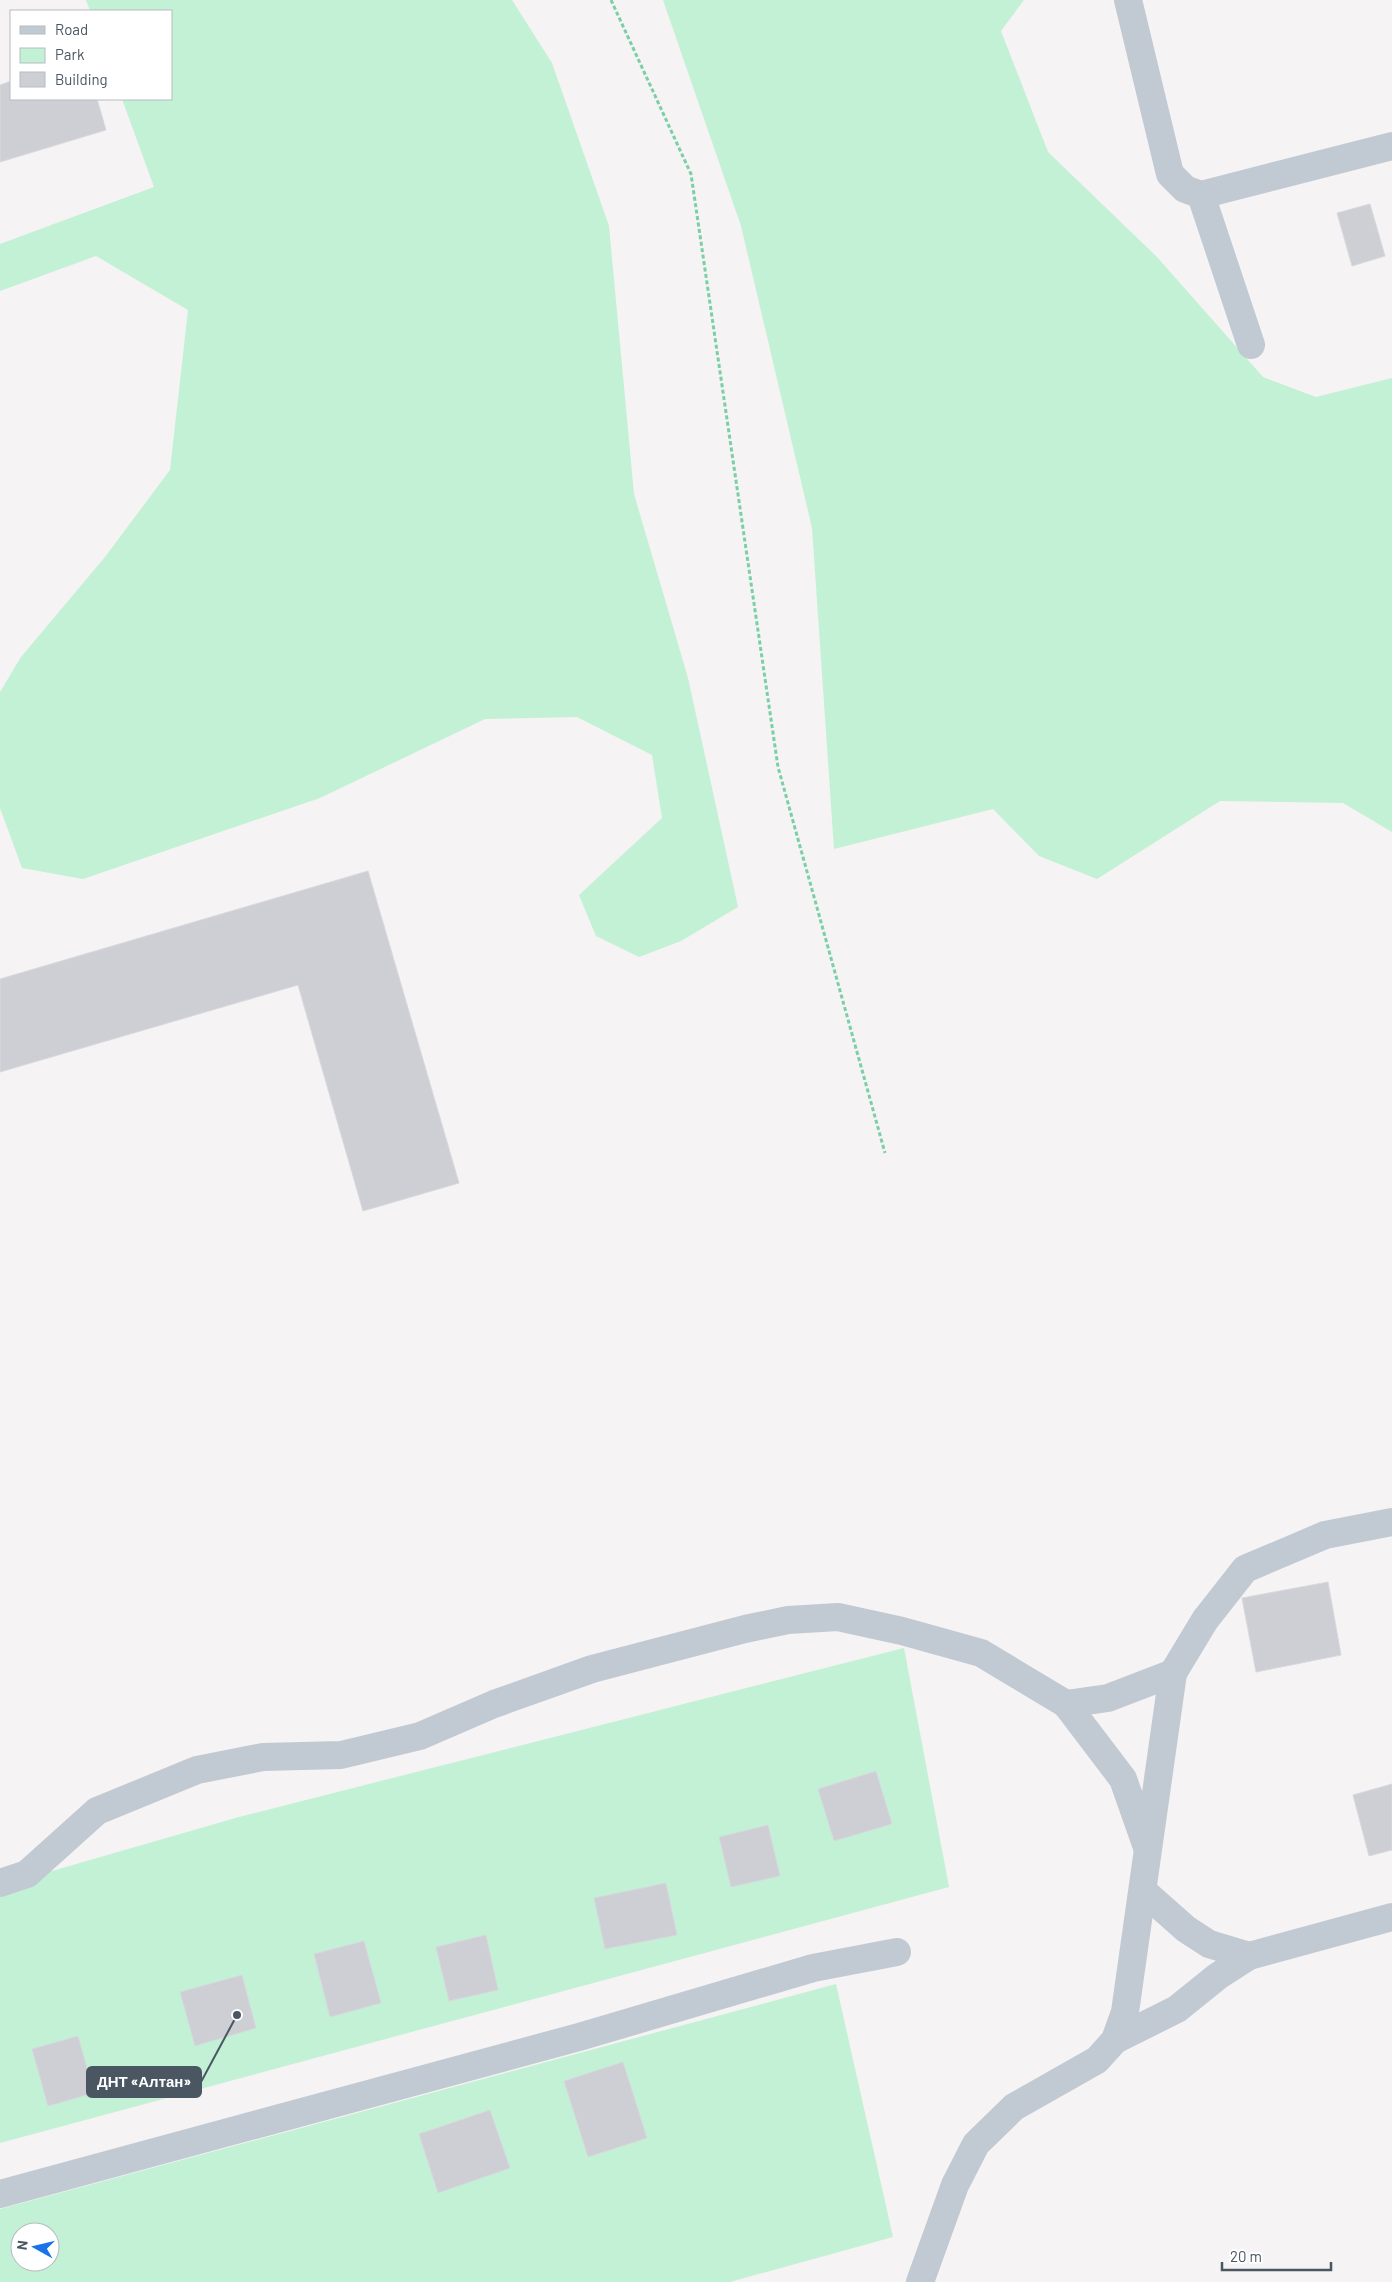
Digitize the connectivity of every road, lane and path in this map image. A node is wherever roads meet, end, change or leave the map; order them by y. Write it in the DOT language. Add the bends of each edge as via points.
graph roads {
  1 [pos="611,0"];
  2 [pos="1128,0"];
  3 [pos="1392,146"];
  4 [pos="1201,195"];
  5 [pos="1251,345"];
  6 [pos="885,1152"];
  7 [pos="1392,1522"];
  8 [pos="1173,1673"];
  9 [pos="1066,1704"];
  10 [pos="1148,1850"];
  11 [pos="0,1883"];
  12 [pos="1143,1891"];
  13 [pos="1392,1917"];
  14 [pos="897,1952"];
  15 [pos="1249,1956"];
  16 [pos="1115,2040"];
  17 [pos="0,2194"];
  18 [pos="920,2282"];
  1 -- 6 [label="path" via="691,174 778,767"];
  2 -- 4 [label="street" via="1170,174 1186,189"];
  3 -- 4 [label="street"];
  4 -- 5 [label="street"];
  7 -- 8 [label="street" via="1325,1535 1245,1569 1205,1620"];
  8 -- 9 [label="street" via="1108,1698"];
  8 -- 10 [label="street"];
  9 -- 10 [label="street" via="1123,1779"];
  9 -- 11 [label="street" via="981,1653 838,1617 788,1620 592,1670 494,1704 420,1736 341,1755 263,1757 197,1770 97,1810 27,1874"];
  10 -- 12 [label="street"];
  12 -- 15 [label="street" via="1208,1944"];
  12 -- 16 [label="street" via="1126,2012"];
  13 -- 15 [label="street"];
  14 -- 17 [label="street" via="813,1968 580,2037"];
  15 -- 16 [label="street" via="1177,2009"];
  16 -- 18 [label="street" via="1097,2060 1014,2107 976,2144 955,2185"];
}
